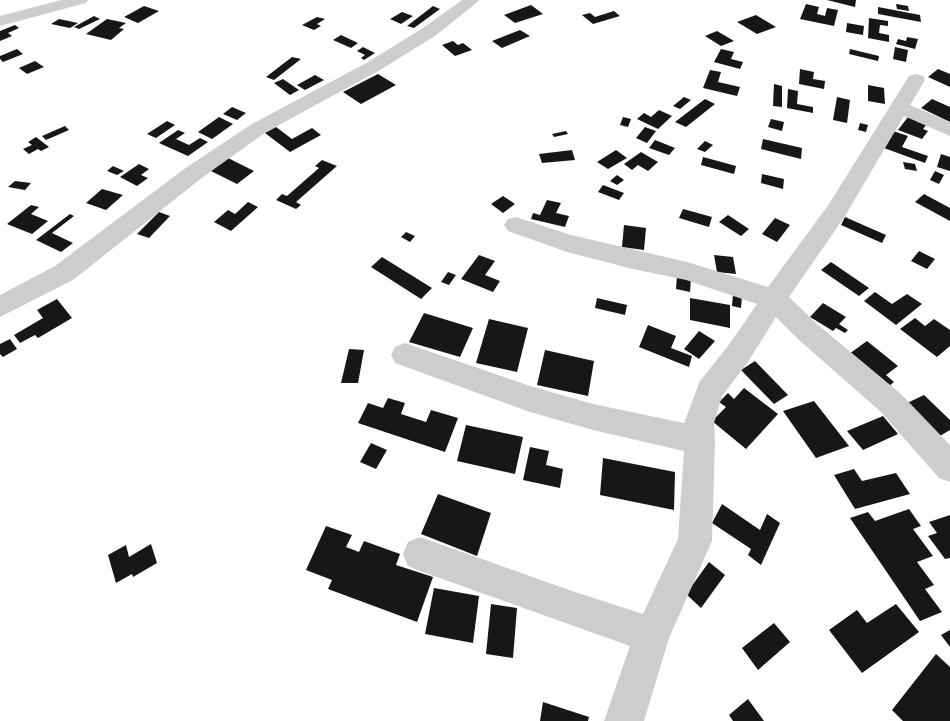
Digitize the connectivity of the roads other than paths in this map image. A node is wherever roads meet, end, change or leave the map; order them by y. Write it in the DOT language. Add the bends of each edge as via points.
graph roads {
  1 [pos="80,0"];
  2 [pos="472,0"];
  3 [pos="0,21"];
  4 [pos="916,80"];
  5 [pos="899,107"];
  6 [pos="950,130"];
  7 [pos="516,225"];
  8 [pos="774,299"];
  9 [pos="0,307"];
  10 [pos="405,354"];
  11 [pos="700,441"];
  12 [pos="950,467"];
  13 [pos="420,554"];
  14 [pos="652,635"];
  15 [pos="624,721"];
  1 -- 3 [label="street"];
  2 -- 9 [label="street" via="429,32 374,66 259,128 195,172 64,273"];
  4 -- 5 [label="street"];
  5 -- 6 [label="street"];
  5 -- 8 [label="street" via="838,210"];
  7 -- 8 [label="street" via="577,245 687,271"];
  8 -- 11 [label="street" via="710,390 699,423"];
  8 -- 12 [label="street" via="890,403"];
  10 -- 11 [label="street" via="530,399"];
  11 -- 14 [label="street" via="695,541"];
  13 -- 14 [label="street"];
  14 -- 15 [label="street"];
}
